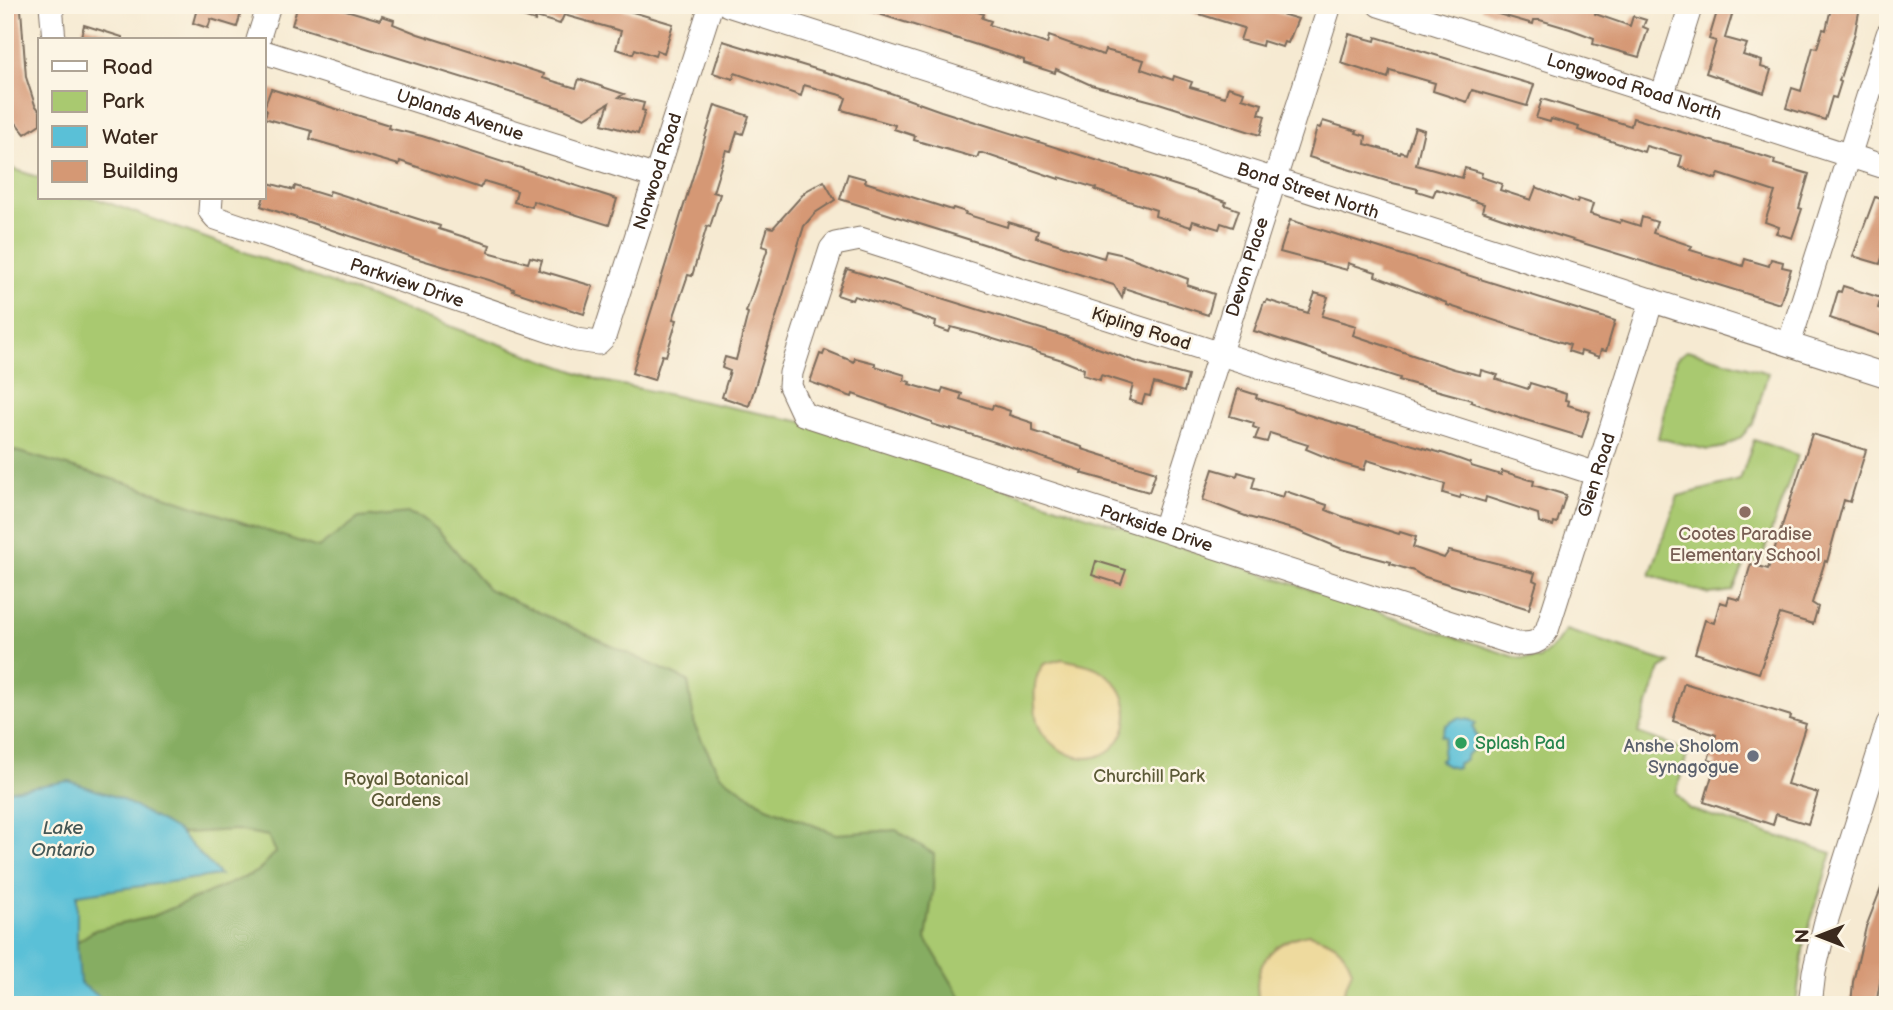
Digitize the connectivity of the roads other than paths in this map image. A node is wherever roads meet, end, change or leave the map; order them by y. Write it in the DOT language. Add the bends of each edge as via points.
graph roads {
  1 [pos="51,5"];
  2 [pos="269,5"];
  3 [pos="711,5"];
  4 [pos="728,5"];
  5 [pos="1330,5"];
  6 [pos="1378,5"];
  7 [pos="1691,5"];
  8 [pos="783,14"];
  9 [pos="1888,34"];
  10 [pos="54,38"];
  11 [pos="259,38"];
  12 [pos="266,53"];
  13 [pos="1662,96"];
  14 [pos="1849,156"];
  15 [pos="1888,168"];
  16 [pos="656,177"];
  17 [pos="1275,180"];
  18 [pos="210,205"];
  19 [pos="1652,300"];
  20 [pos="604,337"];
  21 [pos="1789,344"];
  22 [pos="1219,354"];
  23 [pos="1888,376"];
  24 [pos="792,393"];
  25 [pos="1597,474"];
  26 [pos="1164,529"];
  27 [pos="1534,644"];
  28 [pos="1888,724"];
  29 [pos="1810,1005"];
  1 -- 10 [label="street"];
  2 -- 11 [label="street"];
  3 -- 16 [label="street, Norwood Road"];
  4 -- 8 [label="street, Bond Street North"];
  5 -- 17 [label="street, Devon Place"];
  6 -- 13 [label="street, Longwood Road North"];
  7 -- 13 [label="street"];
  8 -- 17 [label="street, Bond Street North"];
  9 -- 14 [label="street"];
  12 -- 16 [label="street, Uplands Avenue"];
  13 -- 14 [label="street, Longwood Road North"];
  14 -- 15 [label="street, Longwood Road North"];
  14 -- 21 [label="street"];
  16 -- 20 [label="street, Norwood Road"];
  17 -- 19 [label="street, Bond Street North"];
  17 -- 22 [label="street, Devon Place"];
  18 -- 20 [label="street, Parkview Drive" via="216,218 577,340 598,343"];
  19 -- 21 [label="street, Bond Street North"];
  19 -- 25 [label="street, Glen Road"];
  21 -- 23 [label="street, Bond Street North"];
  22 -- 24 [label="street, Kipling Road" via="860,239 831,249 791,373"];
  22 -- 25 [label="street, Kipling Road"];
  22 -- 26 [label="street, Devon Place"];
  24 -- 26 [label="street, Parkside Drive" via="803,414"];
  25 -- 27 [label="street, Glen Road" via="1547,630"];
  26 -- 27 [label="street, Parkside Drive" via="1516,644"];
  28 -- 29 [label="street" via="1822,936"];
}
